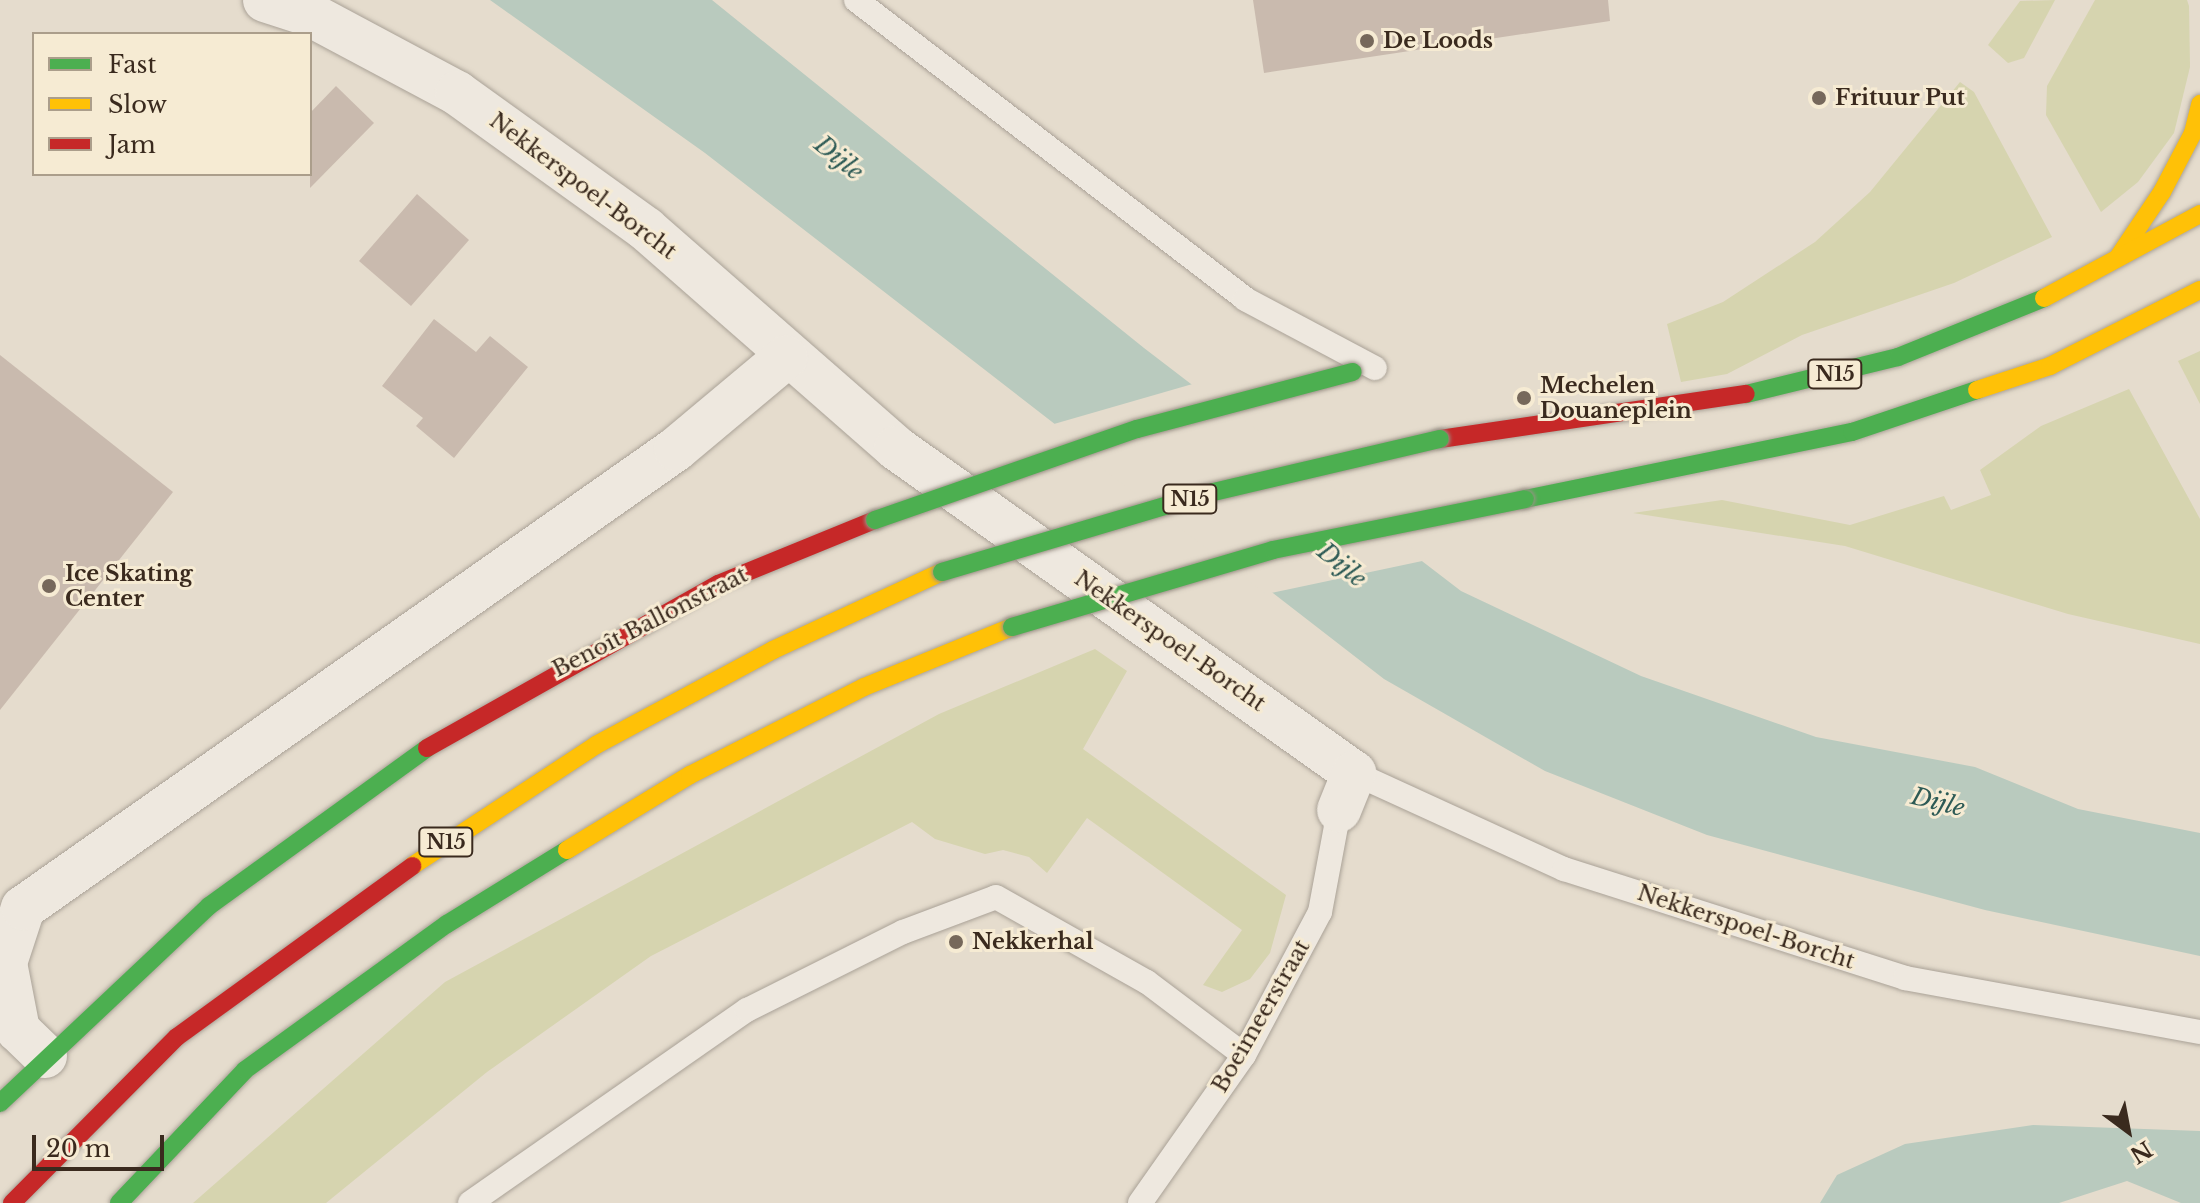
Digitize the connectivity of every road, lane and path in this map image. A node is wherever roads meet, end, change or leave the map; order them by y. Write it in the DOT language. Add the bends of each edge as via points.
graph roads {
  1 [pos="265,0"];
  2 [pos="856,0"];
  3 [pos="2200,104"];
  4 [pos="2200,214"];
  5 [pos="2113,265"];
  6 [pos="2200,290"];
  7 [pos="2200,315"];
  8 [pos="2157,316"];
  9 [pos="786,357"];
  10 [pos="1364,370"];
  11 [pos="1347,792"];
  12 [pos="2200,1032"];
  13 [pos="1244,1055"];
  14 [pos="45,1056"];
  15 [pos="0,1103"];
  16 [pos="12,1203"];
  17 [pos="119,1203"];
  18 [pos="470,1203"];
  19 [pos="1140,1203"];
  1 -- 9 [label="street, Nekkerspoel-Borcht" via="311,15 457,93 646,229"];
  2 -- 10 [label="lane" via="1245,299"];
  3 -- 5 [label="main road" via="2193,133 2162,192"];
  4 -- 5 [label="main road, N15"];
  5 -- 16 [label="main road, N15, bridge" via="1996,321 1898,357 1780,389 1440,439 1205,494 942,572 773,650 596,745 443,844 177,1037"];
  6 -- 8 [label="main road"];
  7 -- 8 [label="main road"];
  8 -- 17 [label="main road, bridge" via="2050,366 1852,432 1273,550 1012,627 864,687 690,775 447,924 245,1070"];
  9 -- 11 [label="street, Nekkerspoel-Borcht" via="896,448"];
  9 -- 14 [label="street" via="676,449 23,908 5,963 18,1030"];
  10 -- 14 [label="main road, Benoît Ballonstraat, bridge" via="1137,429 875,520 718,584 565,665 416,755 209,906"];
  11 -- 12 [label="lane, Nekkerspoel-Borcht" via="1564,869 1905,978"];
  11 -- 13 [label="lane, Boeimeerstraat" via="1320,912"];
  13 -- 18 [label="lane" via="1147,982 996,897 903,932 747,1010"];
  13 -- 19 [label="lane, Boeimeerstraat"];
  14 -- 15 [label="main road, Benoît Ballonstraat"];
}
